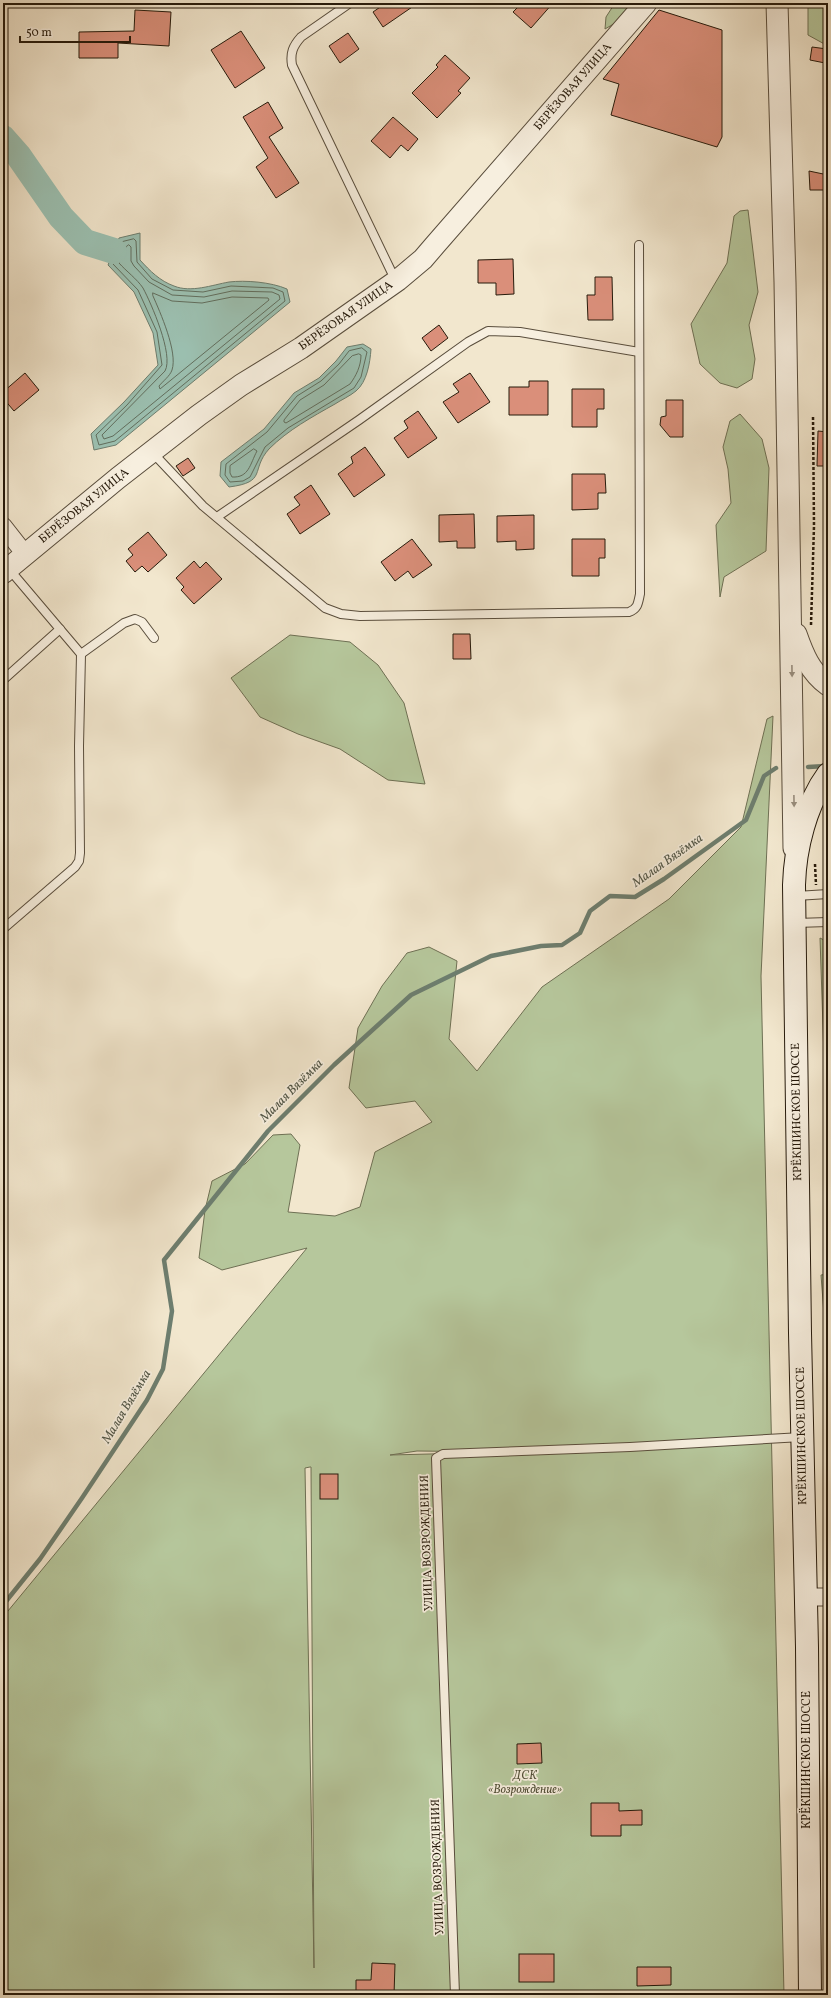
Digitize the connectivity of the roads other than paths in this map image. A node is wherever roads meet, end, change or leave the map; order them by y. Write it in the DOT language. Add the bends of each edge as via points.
graph roads {
  1 [pos="350,3"];
  2 [pos="646,3"];
  3 [pos="764,3"];
  4 [pos="777,3"];
  5 [pos="779,55"];
  6 [pos="639,245"];
  7 [pos="398,280"];
  8 [pos="639,352"];
  9 [pos="152,451"];
  10 [pos="217,517"];
  11 [pos="3,526"];
  12 [pos="25,554"];
  13 [pos="6,571"];
  14 [pos="790,618"];
  15 [pos="60,629"];
  16 [pos="154,638"];
  17 [pos="81,654"];
  18 [pos="3,680"];
  19 [pos="828,684"];
  20 [pos="828,774"];
  21 [pos="795,886"];
  22 [pos="828,894"];
  23 [pos="828,922"];
  24 [pos="795,923"];
  25 [pos="3,929"];
  26 [pos="802,1437"];
  27 [pos="806,1596"];
  28 [pos="828,1597"];
  29 [pos="455,1995"];
  30 [pos="810,1995"];
  1 -- 7 [label="lane" via="301,37 295,44 292,65 390,271"];
  2 -- 7 [label="street, БЕРЁЗОВАЯ УЛИЦА" via="423,259"];
  3 -- 5 [label="street"];
  4 -- 5 [label="street"];
  5 -- 14 [label="street" via="786,282"];
  6 -- 8 [label="lane"];
  7 -- 9 [label="street, БЕРЁЗОВАЯ УЛИЦА" via="301,348 220,400"];
  8 -- 10 [label="lane" via="520,332 488,331 468,342"];
  8 -- 10 [label="lane" via="640,594 635,610 360,616 341,614 326,608"];
  9 -- 10 [label="lane" via="203,506"];
  9 -- 12 [label="street, БЕРЁЗОВАЯ УЛИЦА"];
  11 -- 12 [label="street"];
  12 -- 13 [label="street, БЕРЁЗОВАЯ УЛИЦА"];
  13 -- 15 [label="lane"];
  14 -- 19 [label="street" via="805,659"];
  14 -- 21 [label="street, one-way"];
  15 -- 17 [label="lane"];
  15 -- 18 [label="lane"];
  16 -- 17 [label="lane" via="142,622 135,619 124,623"];
  17 -- 25 [label="lane" via="79,862"];
  20 -- 21 [label="main road, КРЁКШИНСКОЕ ШОССЕ" via="812,800 804,822"];
  21 -- 22 [label="lane"];
  21 -- 24 [label="main road, КРЁКШИНСКОЕ ШОССЕ"];
  23 -- 24 [label="lane"];
  24 -- 26 [label="main road, КРЁКШИНСКОЕ ШОССЕ"];
  26 -- 27 [label="main road, КРЁКШИНСКОЕ ШОССЕ"];
  26 -- 29 [label="lane, УЛИЦА ВОЗРОЖДЕНИЯ" via="438,1455 436,1473"];
  27 -- 28 [label="street"];
  27 -- 30 [label="main road, КРЁКШИНСКОЕ ШОССЕ"];
}
